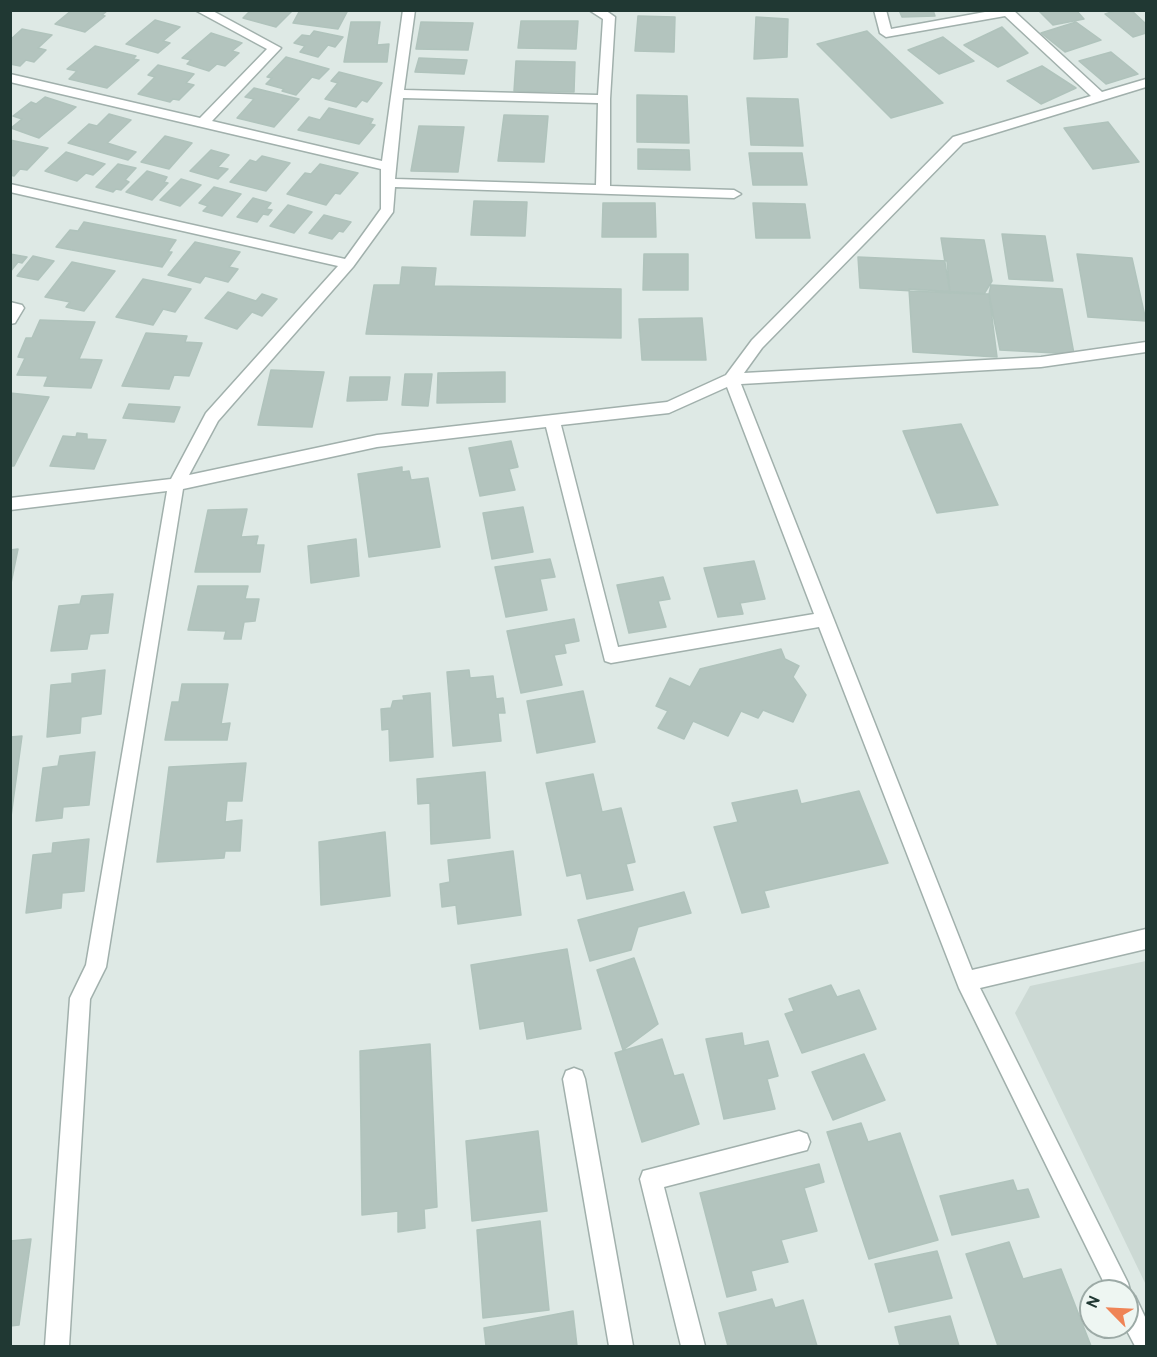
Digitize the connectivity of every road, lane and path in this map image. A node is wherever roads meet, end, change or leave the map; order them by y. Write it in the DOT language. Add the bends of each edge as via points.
graph roads {
  1 [pos="201,10"];
  2 [pos="409,10"];
  3 [pos="595,10"];
  4 [pos="880,10"];
  5 [pos="10,78"];
  6 [pos="1146,82"];
  7 [pos="398,94"];
  8 [pos="1100,97"];
  9 [pos="604,99"];
  10 [pos="203,123"];
  11 [pos="388,166"];
  12 [pos="388,183"];
  13 [pos="10,188"];
  14 [pos="603,190"];
  15 [pos="734,194"];
  16 [pos="348,264"];
  17 [pos="10,307"];
  18 [pos="10,319"];
  19 [pos="1146,347"];
  20 [pos="730,379"];
  21 [pos="552,421"];
  22 [pos="176,484"];
  23 [pos="10,504"];
  24 [pos="824,619"];
  25 [pos="1146,939"];
  26 [pos="966,981"];
  27 [pos="574,1079"];
  28 [pos="799,1142"];
  29 [pos="1114,1279"];
  30 [pos="1139,1330"];
  31 [pos="1146,1344"];
  32 [pos="57,1347"];
  33 [pos="621,1347"];
  34 [pos="693,1347"];
  1 -- 10 [label="street" via="275,48"];
  2 -- 7 [label="street"];
  3 -- 9 [label="street" via="609,17"];
  4 -- 8 [label="street" via="886,33 1008,12"];
  5 -- 10 [label="street"];
  6 -- 8 [label="street"];
  7 -- 9 [label="street"];
  7 -- 11 [label="street"];
  8 -- 20 [label="street" via="958,140 757,344"];
  9 -- 14 [label="street"];
  10 -- 11 [label="street"];
  11 -- 12 [label="street"];
  12 -- 14 [label="street"];
  12 -- 16 [label="street" via="388,209"];
  13 -- 16 [label="street"];
  14 -- 15 [label="street"];
  16 -- 22 [label="street" via="212,417"];
  17 -- 18 [label="street" via="17,308"];
  19 -- 20 [label="street" via="1041,362"];
  20 -- 21 [label="street" via="669,407"];
  20 -- 24 [label="street"];
  21 -- 22 [label="street" via="378,441"];
  21 -- 24 [label="street" via="610,656"];
  22 -- 23 [label="street"];
  22 -- 32 [label="street" via="96,967 81,998"];
  24 -- 26 [label="street"];
  25 -- 26 [label="street"];
  26 -- 29 [label="street"];
  27 -- 33 [label="street"];
  28 -- 34 [label="street" via="651,1179"];
  30 -- 31 [label="street"];
}
